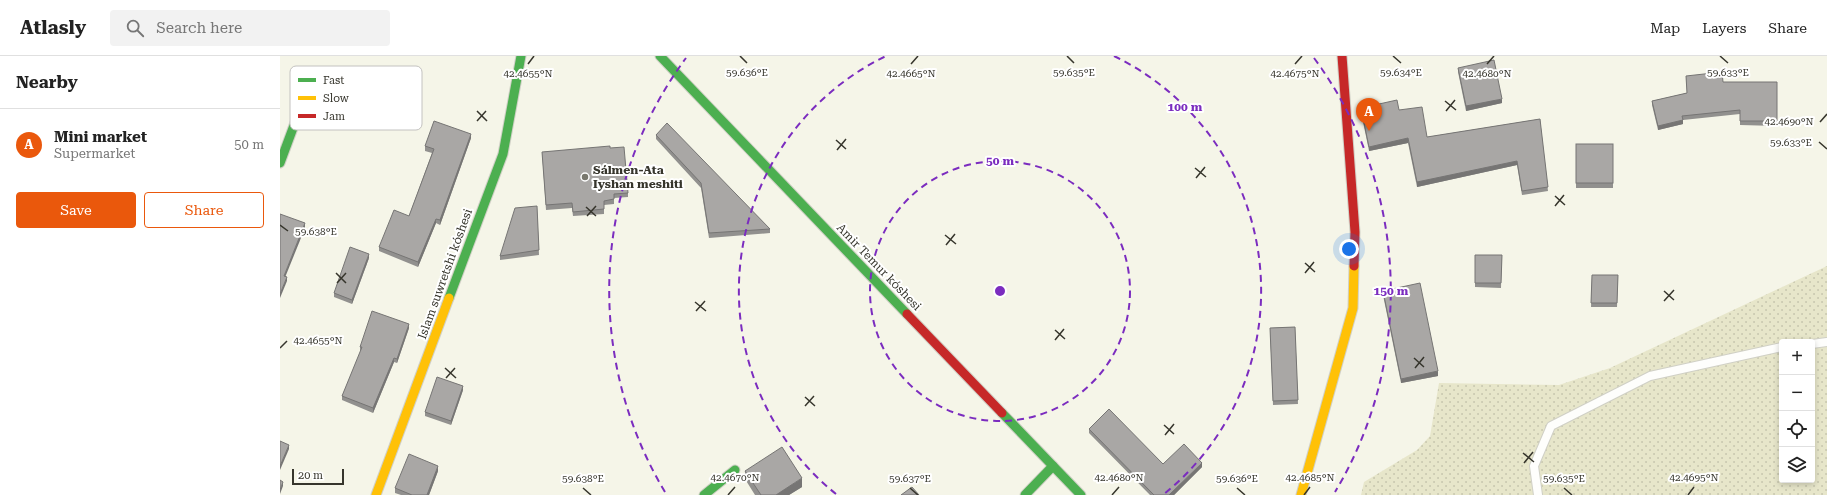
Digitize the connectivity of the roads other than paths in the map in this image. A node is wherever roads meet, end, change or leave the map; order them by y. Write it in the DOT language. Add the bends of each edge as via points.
graph roads {
  1 [pos="522,56"];
  2 [pos="660,56"];
  3 [pos="1342,56"];
  4 [pos="292,130"];
  5 [pos="280,163"];
  6 [pos="1827,342"];
  7 [pos="1815,344"];
  8 [pos="1779,348"];
  9 [pos="1053,466"];
  10 [pos="735,470"];
  11 [pos="376,495"];
  12 [pos="704,495"];
  13 [pos="1025,495"];
  14 [pos="1081,495"];
  15 [pos="1301,495"];
  16 [pos="1538,495"];
  1 -- 11 [label="street, Islam suwretshi kóshesi" via="503,154"];
  2 -- 9 [label="street, Amir Temur kóshesi"];
  3 -- 15 [label="street" via="1355,232 1353,308"];
  4 -- 5 [label="street"];
  6 -- 7 [label="lane"];
  8 -- 16 [label="lane" via="1650,376 1551,426 1534,466"];
  9 -- 13 [label="street"];
  9 -- 14 [label="street, Amir Temur kóshesi"];
  10 -- 12 [label="street"];
}
